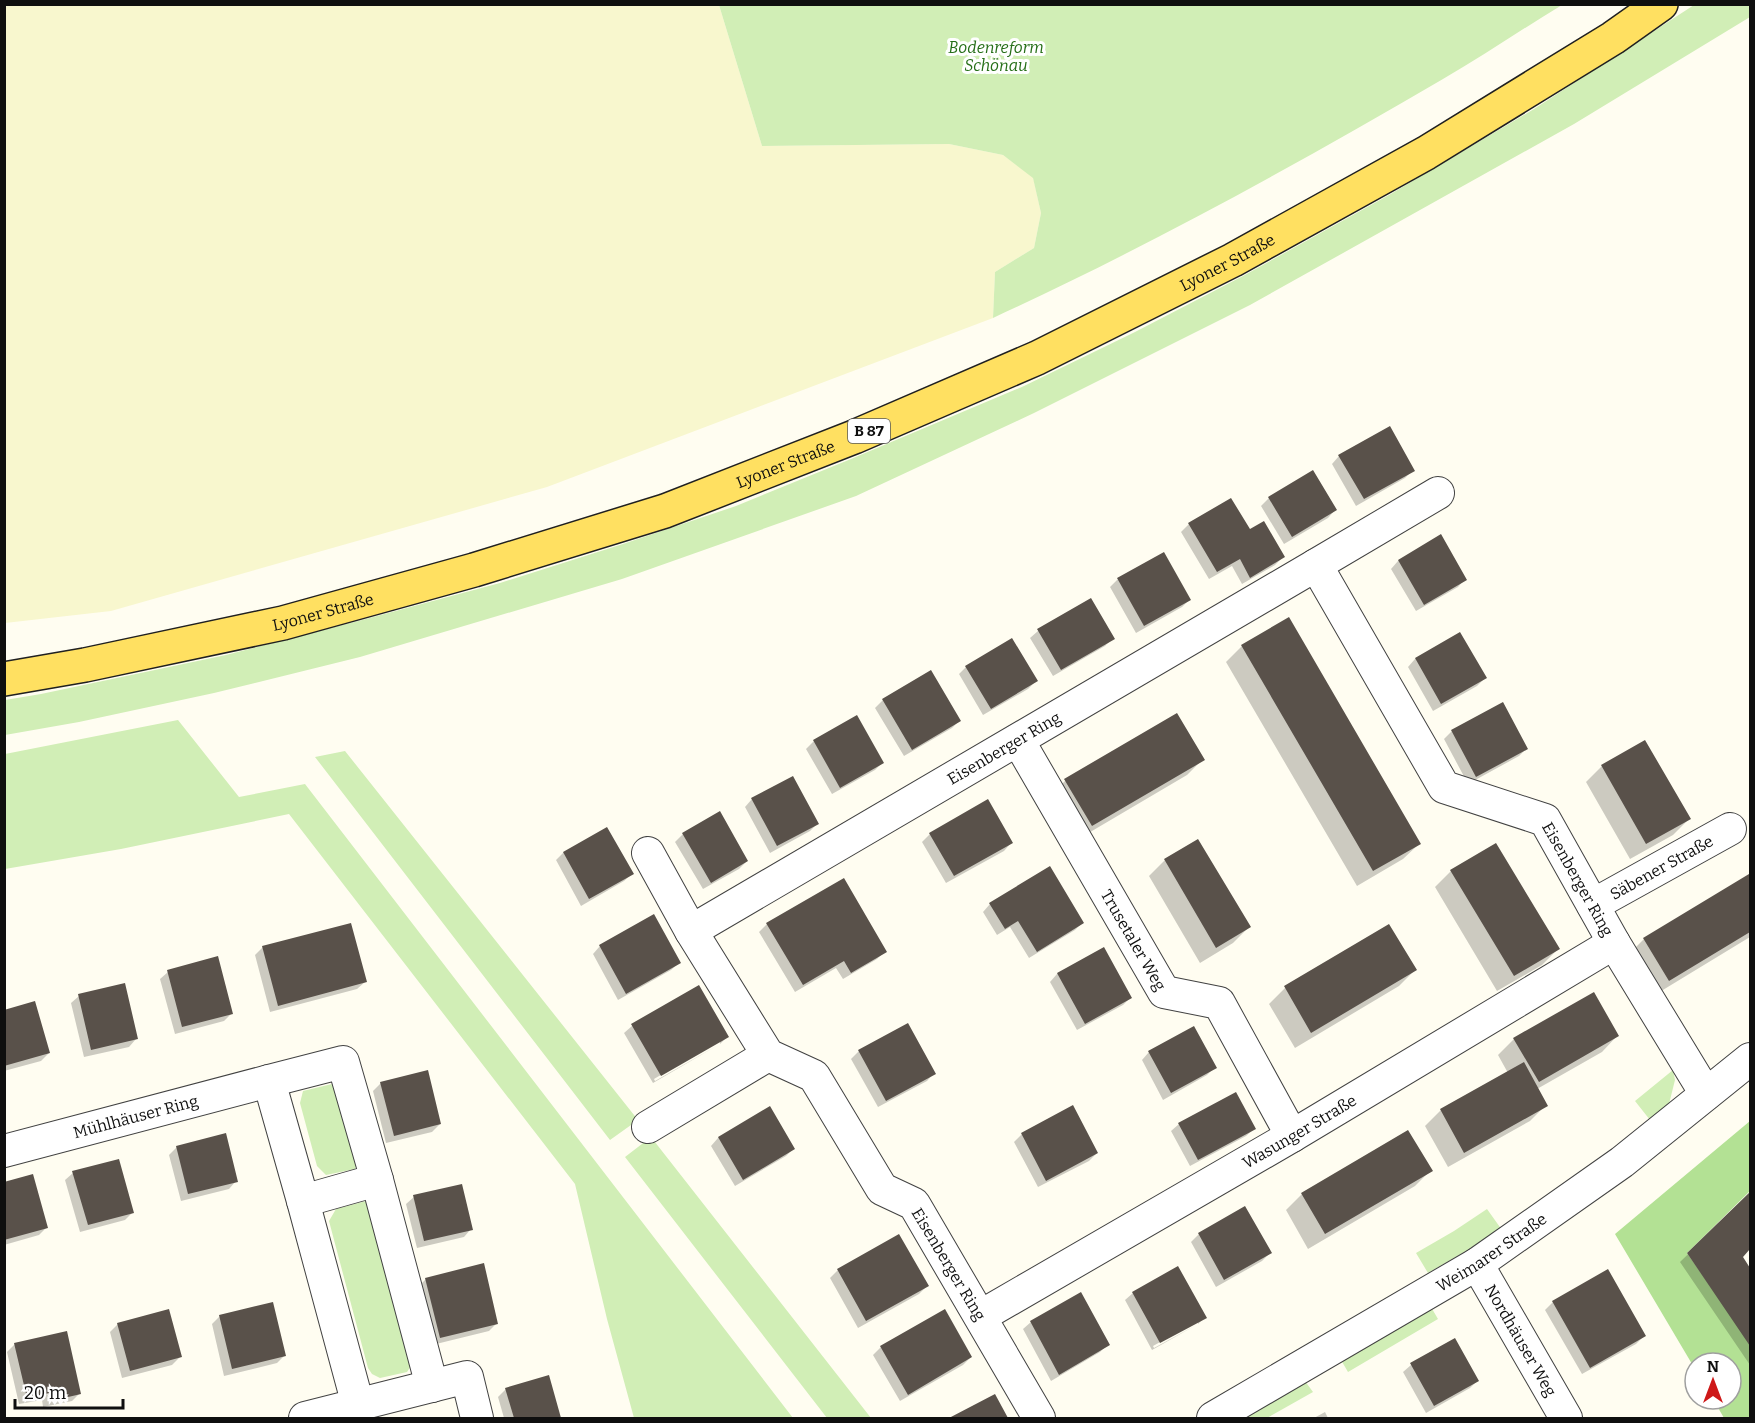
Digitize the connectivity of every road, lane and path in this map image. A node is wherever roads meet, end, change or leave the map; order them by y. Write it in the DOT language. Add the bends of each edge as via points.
graph roads {
  1 [pos="1661,4"];
  2 [pos="1438,494"];
  3 [pos="1316,565"];
  4 [pos="4,679"];
  5 [pos="1018,740"];
  6 [pos="1730,829"];
  7 [pos="648,853"];
  8 [pos="1593,905"];
  9 [pos="692,931"];
  10 [pos="1614,942"];
  11 [pos="768,1055"];
  12 [pos="1750,1059"];
  13 [pos="269,1081"];
  14 [pos="1706,1094"];
  15 [pos="648,1127"];
  16 [pos="1292,1136"];
  17 [pos="4,1151"];
  18 [pos="377,1180"];
  19 [pos="303,1201"];
  20 [pos="1477,1264"];
  21 [pos="981,1316"];
  22 [pos="432,1386"];
  23 [pos="358,1405"];
  24 [pos="305,1419"];
  25 [pos="477,1419"];
  26 [pos="1039,1419"];
  27 [pos="1213,1419"];
  28 [pos="1566,1419"];
  1 -- 4 [label="main road, Lyoner Straße / B 87" via="1426,153 1233,260 1037,358 854,437 665,512 474,570 283,623"];
  2 -- 3 [label="street, Eisenberger Ring"];
  3 -- 5 [label="street, Eisenberger Ring"];
  3 -- 8 [label="street, Eisenberger Ring" via="1444,787 1545,820"];
  5 -- 9 [label="street, Eisenberger Ring"];
  5 -- 16 [label="street, Trusetaler Weg" via="1164,993 1219,1003"];
  6 -- 8 [label="street, Säbener Straße"];
  7 -- 9 [label="street"];
  8 -- 10 [label="street, Eisenberger Ring"];
  9 -- 11 [label="street"];
  10 -- 14 [label="street, Eisenberger Ring"];
  10 -- 16 [label="street, Wasunger Straße"];
  11 -- 15 [label="street"];
  11 -- 21 [label="street, Eisenberger Ring" via="814,1076 882,1189 914,1204"];
  12 -- 14 [label="street, Weimarer Straße"];
  13 -- 17 [label="street, Mühlhäuser Ring"];
  13 -- 18 [label="street, Mühlhäuser Ring" via="343,1062"];
  13 -- 19 [label="street"];
  14 -- 20 [label="street, Weimarer Straße" via="1622,1162"];
  16 -- 21 [label="street, Wasunger Straße"];
  18 -- 19 [label="street"];
  18 -- 22 [label="street, Mühlhäuser Ring"];
  19 -- 23 [label="street"];
  20 -- 27 [label="street, Weimarer Straße"];
  20 -- 28 [label="street, Nordhäuser Weg"];
  21 -- 26 [label="street, Eisenberger Ring"];
  22 -- 23 [label="street"];
  22 -- 25 [label="street" via="467,1377"];
  23 -- 24 [label="street"];
}
